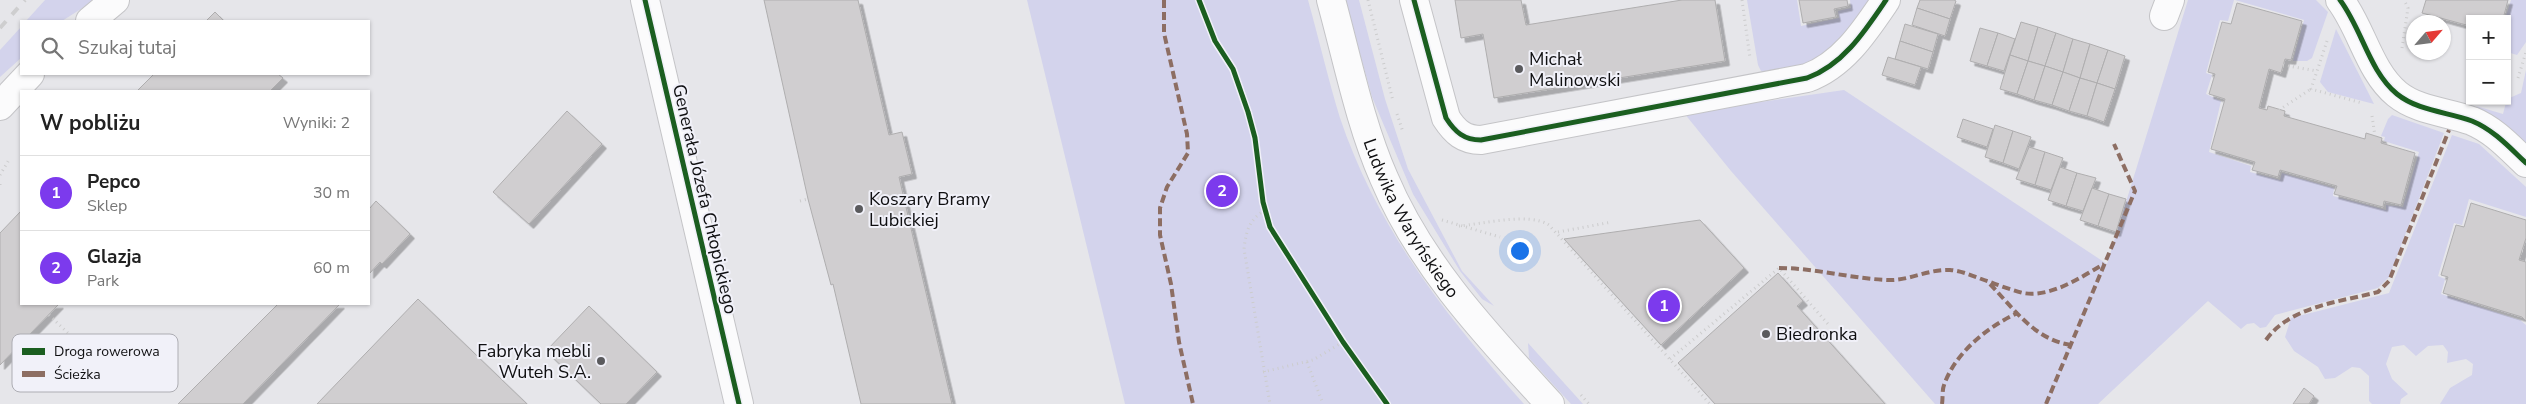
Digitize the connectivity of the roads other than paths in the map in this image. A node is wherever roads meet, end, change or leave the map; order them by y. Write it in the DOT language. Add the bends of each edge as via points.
graph roads {
  1 [pos="115,0"];
  2 [pos="645,0"];
  3 [pos="1331,0"];
  4 [pos="1414,0"];
  5 [pos="1886,0"];
  6 [pos="2340,0"];
  7 [pos="91,20"];
  8 [pos="29,75"];
  9 [pos="0,106"];
  10 [pos="2526,163"];
  11 [pos="739,404"];
  12 [pos="1550,404"];
  1 -- 7 [label="street"];
  2 -- 11 [label="street, Generała Józefa Chłopickiego"];
  3 -- 12 [label="street, Ludwika Waryńskiego" via="1375,156 1413,235 1479,325"];
  4 -- 5 [label="street" via="1442,108 1457,132 1472,140 1494,139 1822,73 1864,32"];
  6 -- 10 [label="street" via="2378,72 2396,93 2414,104 2481,126"];
  8 -- 9 [label="street"];
}
